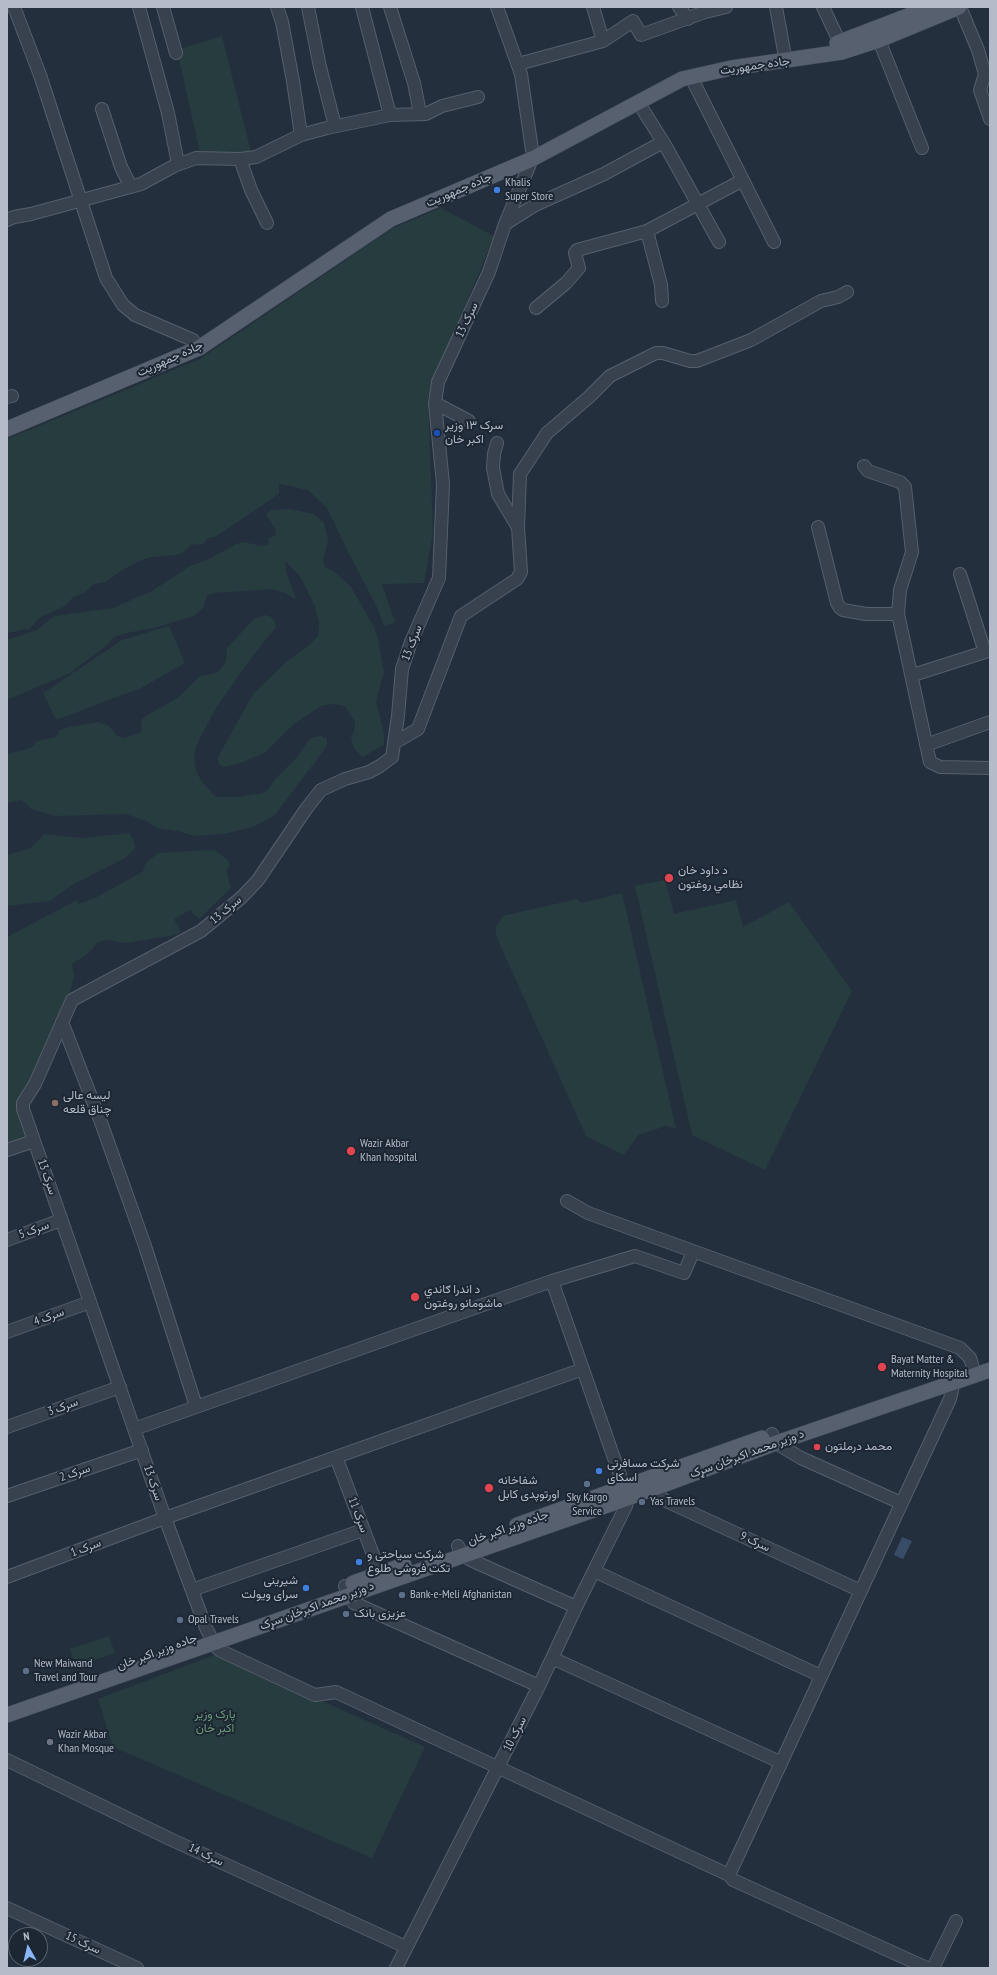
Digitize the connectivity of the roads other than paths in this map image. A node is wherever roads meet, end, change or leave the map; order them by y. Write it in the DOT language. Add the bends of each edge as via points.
graph roads {
  1 [pos="14,7"];
  2 [pos="139,7"];
  3 [pos="163,7"];
  4 [pos="277,7"];
  5 [pos="308,7"];
  6 [pos="362,7"];
  7 [pos="390,7"];
  8 [pos="497,7"];
  9 [pos="593,7"];
  10 [pos="679,7"];
  11 [pos="726,7"];
  12 [pos="776,7"];
  13 [pos="823,7"];
  14 [pos="931,7"];
  15 [pos="959,7"];
  16 [pos="688,19"];
  17 [pos="879,40"];
  18 [pos="603,41"];
  19 [pos="840,43"];
  20 [pos="784,51"];
  21 [pos="176,53"];
  22 [pos="518,64"];
  23 [pos="691,77"];
  24 [pos="478,97"];
  25 [pos="635,100"];
  26 [pos="102,109"];
  27 [pos="420,113"];
  28 [pos="390,114"];
  29 [pos="990,119"];
  30 [pos="335,126"];
  31 [pos="301,135"];
  32 [pos="662,142"];
  33 [pos="922,148"];
  34 [pos="532,155"];
  35 [pos="240,159"];
  36 [pos="178,164"];
  37 [pos="743,180"];
  38 [pos="131,187"];
  39 [pos="81,200"];
  40 [pos="698,205"];
  41 [pos="7,220"];
  42 [pos="266,223"];
  43 [pos="505,224"];
  44 [pos="647,231"];
  45 [pos="719,242"];
  46 [pos="774,242"];
  47 [pos="847,292"];
  48 [pos="662,301"];
  49 [pos="536,308"];
  50 [pos="193,340"];
  51 [pos="435,403"];
  52 [pos="7,419"];
  53 [pos="469,421"];
  54 [pos="7,429"];
  55 [pos="497,444"];
  56 [pos="864,466"];
  57 [pos="518,527"];
  58 [pos="818,527"];
  59 [pos="960,574"];
  60 [pos="898,614"];
  61 [pos="913,675"];
  62 [pos="990,722"];
  63 [pos="394,743"];
  64 [pos="926,745"];
  65 [pos="990,768"];
  66 [pos="62,1022"];
  67 [pos="34,1141"];
  68 [pos="7,1150"];
  69 [pos="567,1201"];
  70 [pos="61,1220"];
  71 [pos="7,1240"];
  72 [pos="693,1252"];
  73 [pos="552,1281"];
  74 [pos="90,1302"];
  75 [pos="7,1332"];
  76 [pos="990,1361"];
  77 [pos="583,1369"];
  78 [pos="979,1369"];
  79 [pos="954,1381"];
  80 [pos="120,1387"];
  81 [pos="196,1406"];
  82 [pos="7,1427"];
  83 [pos="134,1428"];
  84 [pos="774,1438"];
  85 [pos="142,1450"];
  86 [pos="336,1457"];
  87 [pos="650,1483"];
  88 [pos="626,1492"];
  89 [pos="7,1496"];
  90 [pos="902,1503"];
  91 [pos="165,1518"];
  92 [pos="363,1530"];
  93 [pos="460,1550"];
  94 [pos="594,1571"];
  95 [pos="380,1573"];
  96 [pos="7,1577"];
  97 [pos="192,1590"];
  98 [pos="346,1590"];
  99 [pos="861,1591"];
  100 [pos="576,1607"];
  101 [pos="211,1638"];
  102 [pos="552,1658"];
  103 [pos="821,1676"];
  104 [pos="539,1686"];
  105 [pos="7,1704"];
  106 [pos="7,1715"];
  107 [pos="7,1760"];
  108 [pos="780,1762"];
  109 [pos="498,1767"];
  110 [pos="729,1875"];
  111 [pos="7,1908"];
  112 [pos="956,1921"];
  113 [pos="406,1947"];
  114 [pos="137,1968"];
  115 [pos="396,1968"];
  116 [pos="927,1968"];
  117 [pos="933,1968"];
  1 -- 39 [label="street" via="40,75"];
  2 -- 36 [label="street" via="168,113"];
  3 -- 21 [label="street"];
  4 -- 31 [label="street" via="282,22"];
  5 -- 30 [label="street"];
  6 -- 28 [label="street"];
  7 -- 27 [label="street" via="414,83"];
  8 -- 22 [label="street"];
  9 -- 18 [label="street"];
  10 -- 16 [label="street"];
  11 -- 16 [label="street"];
  12 -- 20 [label="street"];
  13 -- 19 [label="street"];
  14 -- 19 [label="main road, جاده جمهوریت"];
  15 -- 17 [label="main road, جاده جمهوریت"];
  15 -- 29 [label="street" via="986,74 980,90"];
  16 -- 18 [label="street" via="641,35 633,21"];
  17 -- 23 [label="main road, جاده جمهوریت" via="842,52 730,68"];
  17 -- 33 [label="street"];
  18 -- 22 [label="street"];
  19 -- 20 [label="main road, جاده جمهوریت"];
  20 -- 25 [label="main road, جاده جمهوریت" via="683,70"];
  22 -- 34 [label="street"];
  23 -- 25 [label="main road, جاده جمهوریت" via="682,78"];
  23 -- 37 [label="street"];
  24 -- 27 [label="street" via="442,106 426,114"];
  25 -- 32 [label="street"];
  25 -- 34 [label="main road, جاده جمهوریت"];
  26 -- 38 [label="street" via="121,166"];
  27 -- 28 [label="street"];
  28 -- 30 [label="street"];
  30 -- 31 [label="street"];
  31 -- 35 [label="street" via="256,157"];
  32 -- 40 [label="street"];
  32 -- 43 [label="street" via="604,174 535,205"];
  34 -- 43 [label="street, سرک 13"];
  34 -- 50 [label="main road, جاده جمهوریت" via="387,211"];
  34 -- 54 [label="main road, جاده جمهوریت" via="391,218 199,348"];
  35 -- 36 [label="street" via="196,158"];
  35 -- 42 [label="street"];
  36 -- 38 [label="street" via="142,184"];
  37 -- 40 [label="street"];
  37 -- 46 [label="street"];
  38 -- 39 [label="street"];
  39 -- 41 [label="street"];
  39 -- 50 [label="street" via="106,278 123,305 135,315"];
  40 -- 44 [label="street"];
  40 -- 45 [label="street"];
  43 -- 51 [label="street, سرک 13" via="489,272 438,382"];
  44 -- 48 [label="street" via="661,285"];
  44 -- 49 [label="street" via="577,250 575,253 579,268 566,283"];
  47 -- 57 [label="street" via="821,301 751,340 697,361 656,353 610,376 547,433 522,468"];
  50 -- 52 [label="main road, جاده جمهوریت"];
  51 -- 53 [label="street"];
  51 -- 63 [label="street, سرک 13" via="443,484 439,578 402,669"];
  55 -- 57 [label="street" via="494,468 498,494"];
  56 -- 60 [label="street" via="868,471 900,482 905,487 912,552 900,590"];
  57 -- 63 [label="street" via="521,572 517,579 461,616 418,729"];
  58 -- 60 [label="street" via="840,608 866,614"];
  59 -- 61 [label="street" via="985,652"];
  60 -- 61 [label="street"];
  61 -- 64 [label="street"];
  62 -- 64 [label="street"];
  63 -- 66 [label="street, سرک 13" via="392,757 380,766 321,790 258,880 232,906 201,931 72,1000"];
  64 -- 65 [label="street" via="930,762 940,767"];
  66 -- 67 [label="street, سرک 13" via="35,1084 22,1105"];
  66 -- 81 [label="street" via="145,1246"];
  67 -- 68 [label="street"];
  67 -- 70 [label="street, سرک 13"];
  69 -- 72 [label="street" via="588,1213"];
  70 -- 71 [label="street, سرک 5"];
  70 -- 74 [label="street, سرک 13"];
  72 -- 73 [label="street" via="684,1273 635,1256"];
  72 -- 78 [label="street" via="960,1348"];
  73 -- 77 [label="street"];
  73 -- 81 [label="street"];
  74 -- 75 [label="street, سرک 4"];
  74 -- 80 [label="street, سرک 13"];
  76 -- 78 [label="main road, د وزیر محمد اکبرخان سړک"];
  77 -- 86 [label="street, سرک 1"];
  77 -- 88 [label="street"];
  78 -- 79 [label="main road, د وزیر محمد اکبرخان سړک"];
  78 -- 84 [label="main road, د وزیر محمد اکبرخان سړک"];
  79 -- 84 [label="main road, د وزیر محمد اکبرخان سړک"];
  79 -- 90 [label="street" via="950,1400"];
  80 -- 82 [label="street, سرک 3"];
  80 -- 83 [label="street, سرک 13"];
  81 -- 83 [label="street"];
  83 -- 85 [label="street, سرک 13"];
  84 -- 87 [label="main road, د وزیر محمد اکبرخان سړک"];
  84 -- 90 [label="street" via="801,1458"];
  85 -- 89 [label="street, سرک 2"];
  85 -- 91 [label="street, سرک 13"];
  86 -- 91 [label="street, سرک 1"];
  86 -- 92 [label="street, سرک 11"];
  87 -- 88 [label="main road, د وزیر محمد اکبرخان سړک"];
  87 -- 99 [label="street, سرک 9" via="664,1500"];
  88 -- 93 [label="main road, د وزیر محمد اکبرخان سړک"];
  88 -- 94 [label="street, سرک 10" via="626,1506"];
  90 -- 99 [label="street"];
  91 -- 96 [label="street, سرک 1"];
  91 -- 97 [label="street, سرک 13"];
  92 -- 95 [label="street, سرک 11"];
  92 -- 97 [label="street"];
  93 -- 95 [label="main road, جاده وزیر اکبر خان"];
  93 -- 98 [label="main road, د وزیر محمد اکبرخان سړک"];
  93 -- 100 [label="street" via="473,1561"];
  94 -- 100 [label="street, سرک 10"];
  94 -- 103 [label="street"];
  95 -- 98 [label="main road, جاده وزیر اکبر خان"];
  97 -- 101 [label="street, سرک 13"];
  98 -- 101 [label="main road, د وزیر محمد اکبرخان سړک"];
  98 -- 104 [label="street" via="354,1603"];
  99 -- 103 [label="street"];
  100 -- 102 [label="street, سرک 10"];
  101 -- 105 [label="main road, جاده وزیر اکبر خان"];
  101 -- 106 [label="main road, د وزیر محمد اکبرخان سړک"];
  101 -- 109 [label="street" via="221,1651 315,1695 336,1692"];
  102 -- 104 [label="street, سرک 10"];
  102 -- 108 [label="street"];
  103 -- 108 [label="street"];
  104 -- 109 [label="street, سرک 10"];
  107 -- 113 [label="street, سرک 14"];
  108 -- 110 [label="street"];
  109 -- 110 [label="street"];
  109 -- 113 [label="street, سرک 10"];
  110 -- 116 [label="street" via="733,1880"];
  111 -- 114 [label="street, سرک 15"];
  112 -- 117 [label="street"];
  113 -- 115 [label="street, سرک 10"];
}
